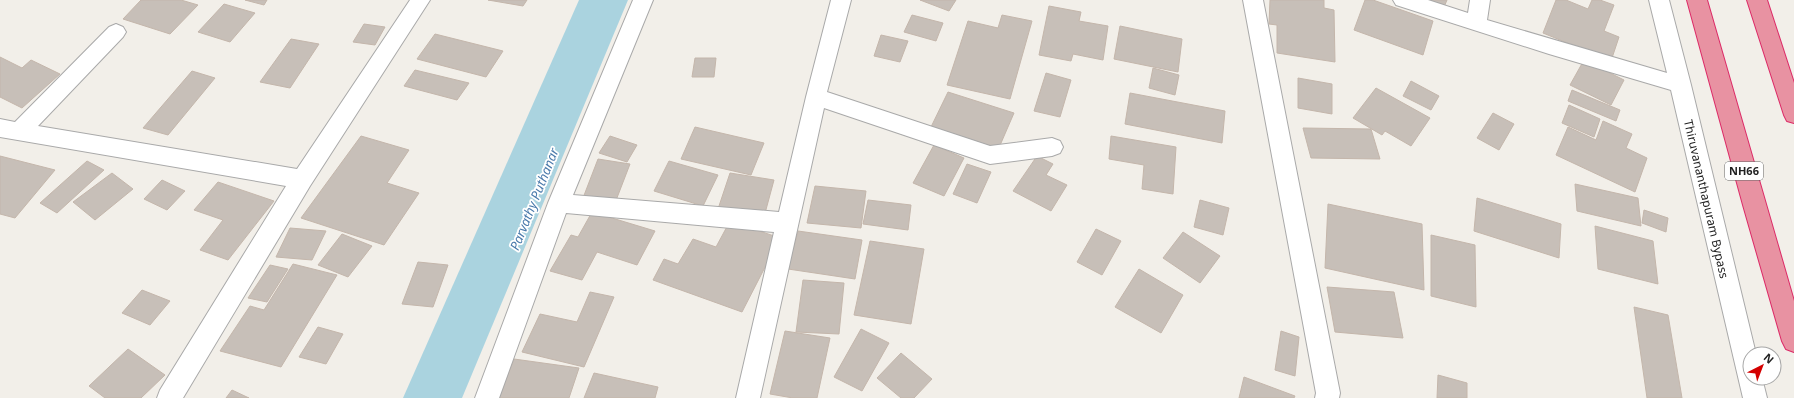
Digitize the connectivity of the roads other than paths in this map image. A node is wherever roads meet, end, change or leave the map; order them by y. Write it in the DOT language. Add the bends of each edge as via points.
graph roads {
  1 [pos="420,0"];
  2 [pos="642,0"];
  3 [pos="841,0"];
  4 [pos="1253,0"];
  5 [pos="1403,0"];
  6 [pos="1480,0"];
  7 [pos="1658,0"];
  8 [pos="1697,0"];
  9 [pos="1757,0"];
  10 [pos="1476,24"];
  11 [pos="116,32"];
  12 [pos="1681,85"];
  13 [pos="816,97"];
  14 [pos="1794,115"];
  15 [pos="10,130"];
  16 [pos="1052,147"];
  17 [pos="302,179"];
  18 [pos="559,203"];
  19 [pos="788,223"];
  20 [pos="1794,341"];
  21 [pos="1333,396"];
  22 [pos="169,398"];
  23 [pos="487,398"];
  24 [pos="748,398"];
  25 [pos="1755,398"];
  1 -- 17 [label="street"];
  2 -- 18 [label="street"];
  3 -- 13 [label="street"];
  4 -- 21 [label="street"];
  5 -- 10 [label="street"];
  6 -- 10 [label="street"];
  7 -- 12 [label="street, Thiruvananthapuram Bypass"];
  8 -- 20 [label="highway, NH66"];
  9 -- 14 [label="highway"];
  10 -- 12 [label="street"];
  11 -- 15 [label="street"];
  12 -- 25 [label="street, Thiruvananthapuram Bypass" via="1729,298"];
  13 -- 16 [label="street" via="990,155"];
  13 -- 19 [label="street"];
  15 -- 17 [label="street"];
  17 -- 22 [label="street"];
  18 -- 19 [label="street"];
  18 -- 23 [label="street"];
  19 -- 24 [label="street"];
}
